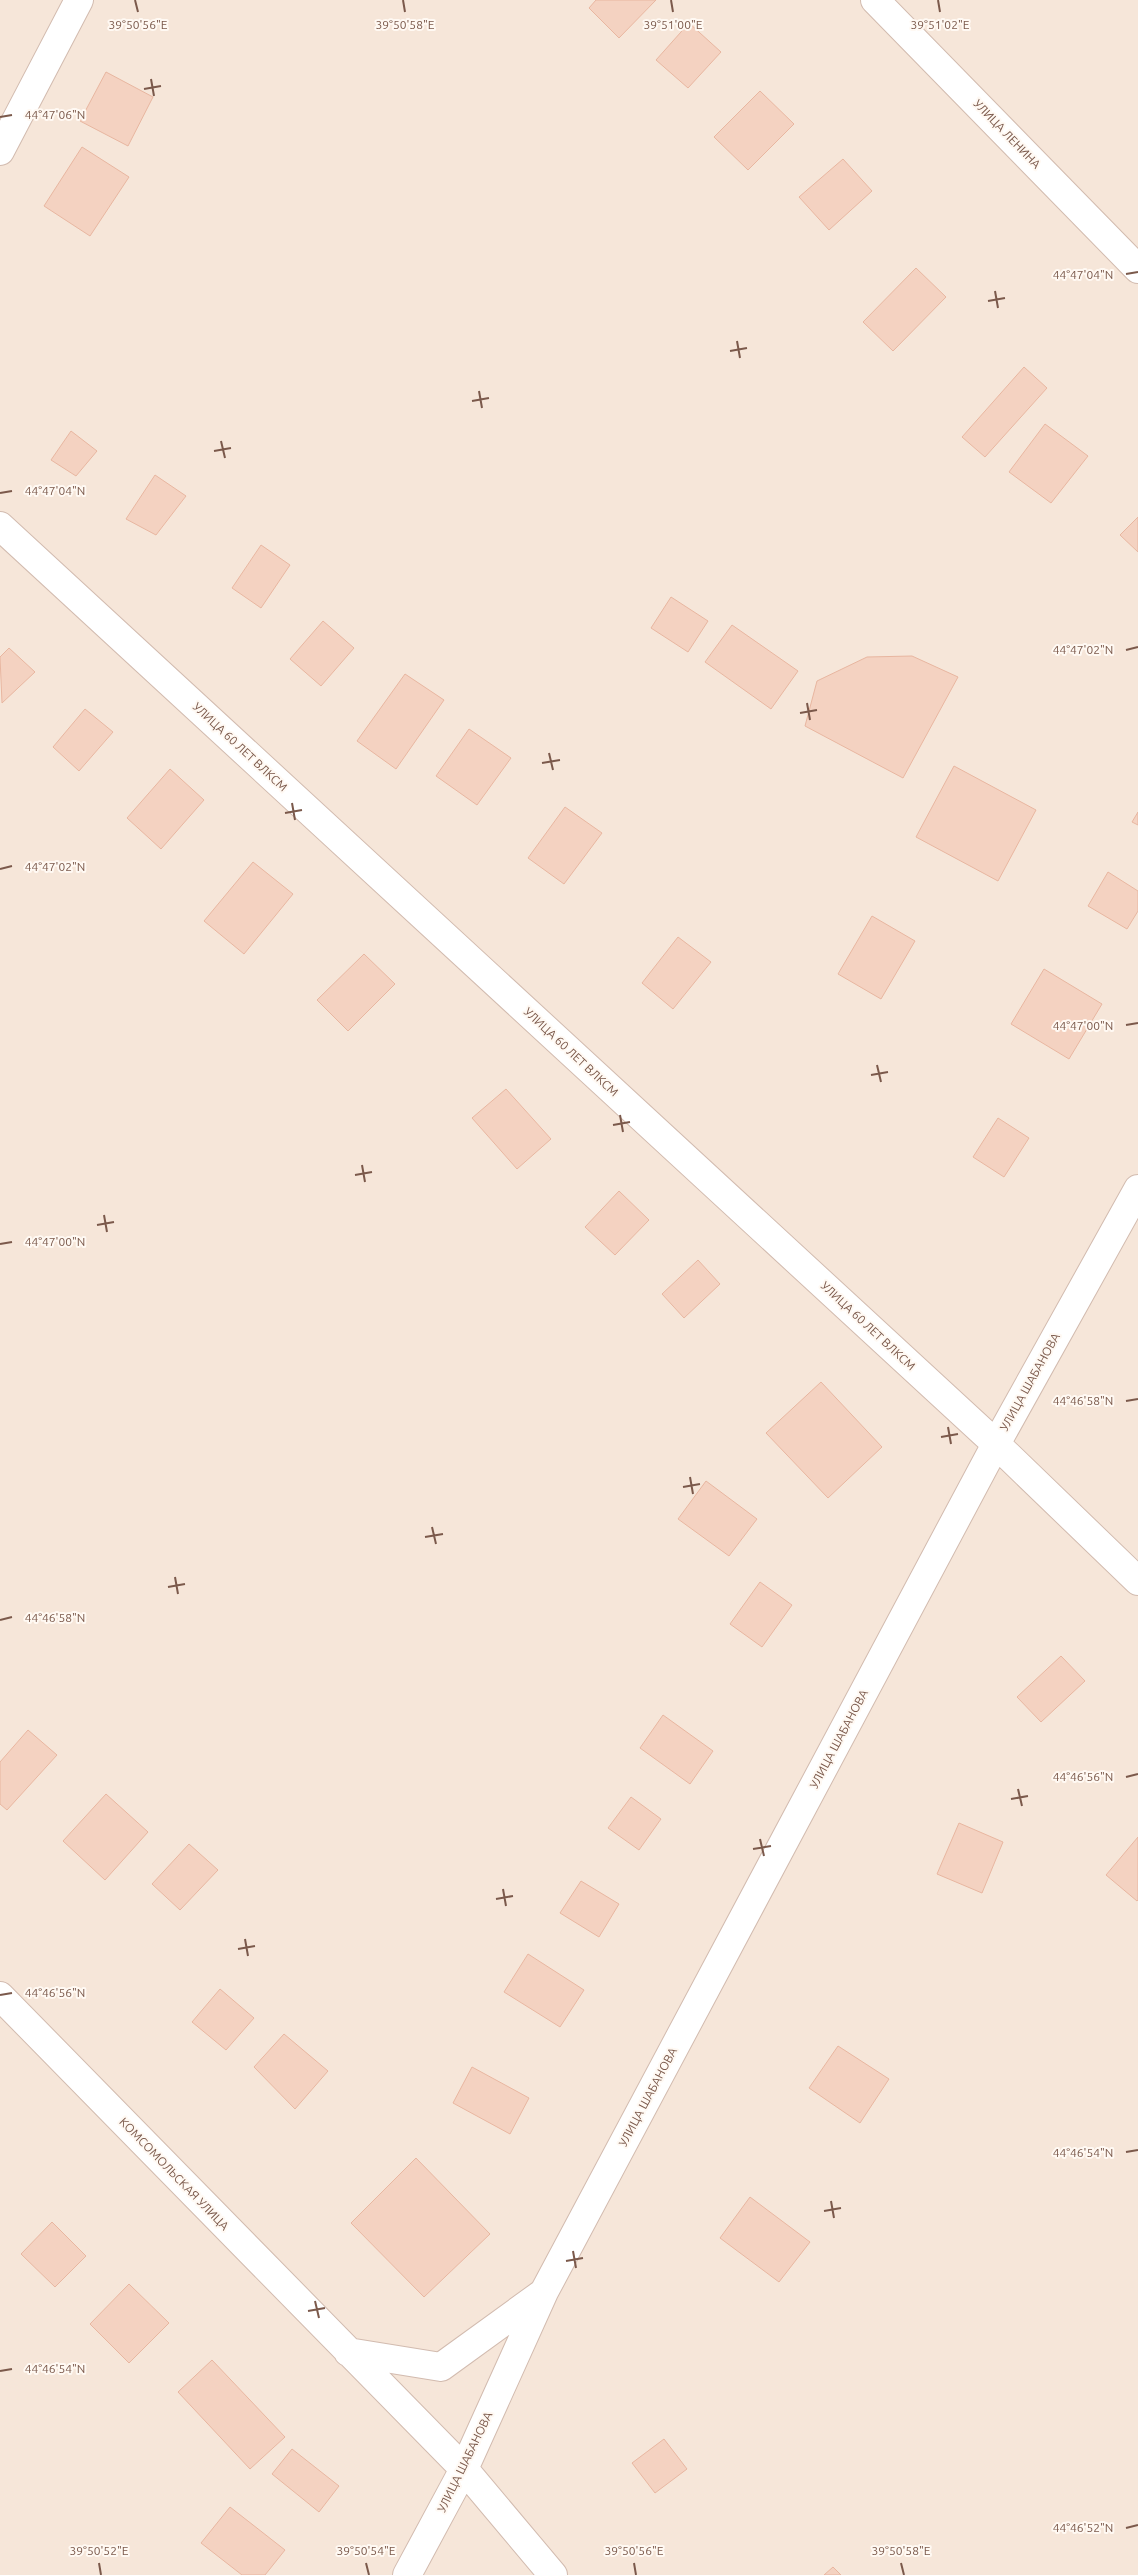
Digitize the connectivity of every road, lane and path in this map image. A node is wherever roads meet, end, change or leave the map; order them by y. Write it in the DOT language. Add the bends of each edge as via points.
graph roads {
  1 [pos="79,0"];
  2 [pos="875,0"];
  3 [pos="0,151"];
  4 [pos="1138,269"];
  5 [pos="0,526"];
  6 [pos="1138,1189"];
  7 [pos="996,1444"];
  8 [pos="1138,1581"];
  9 [pos="0,1996"];
  10 [pos="544,2292"];
  11 [pos="348,2352"];
  12 [pos="464,2469"];
  13 [pos="407,2575"];
  14 [pos="553,2575"];
  1 -- 3 [label="street"];
  2 -- 4 [label="street, УЛИЦА ЛЕНИНА"];
  5 -- 7 [label="street, УЛИЦА 60 ЛЕТ ВЛКСМ"];
  6 -- 7 [label="street, УЛИЦА ШАБАНОВА"];
  7 -- 8 [label="street, УЛИЦА 60 ЛЕТ ВЛКСМ"];
  7 -- 10 [label="street, УЛИЦА ШАБАНОВА"];
  9 -- 11 [label="street, КОМСОМОЛЬСКАЯ УЛИЦА"];
  10 -- 11 [label="street, УЛИЦА ШАБАНОВА" via="441,2367"];
  10 -- 12 [label="street, УЛИЦА ШАБАНОВА"];
  11 -- 12 [label="street, КОМСОМОЛЬСКАЯ УЛИЦА"];
  12 -- 13 [label="street, УЛИЦА ШАБАНОВА"];
  12 -- 14 [label="street, КОМСОМОЛЬСКАЯ УЛИЦА"];
}
